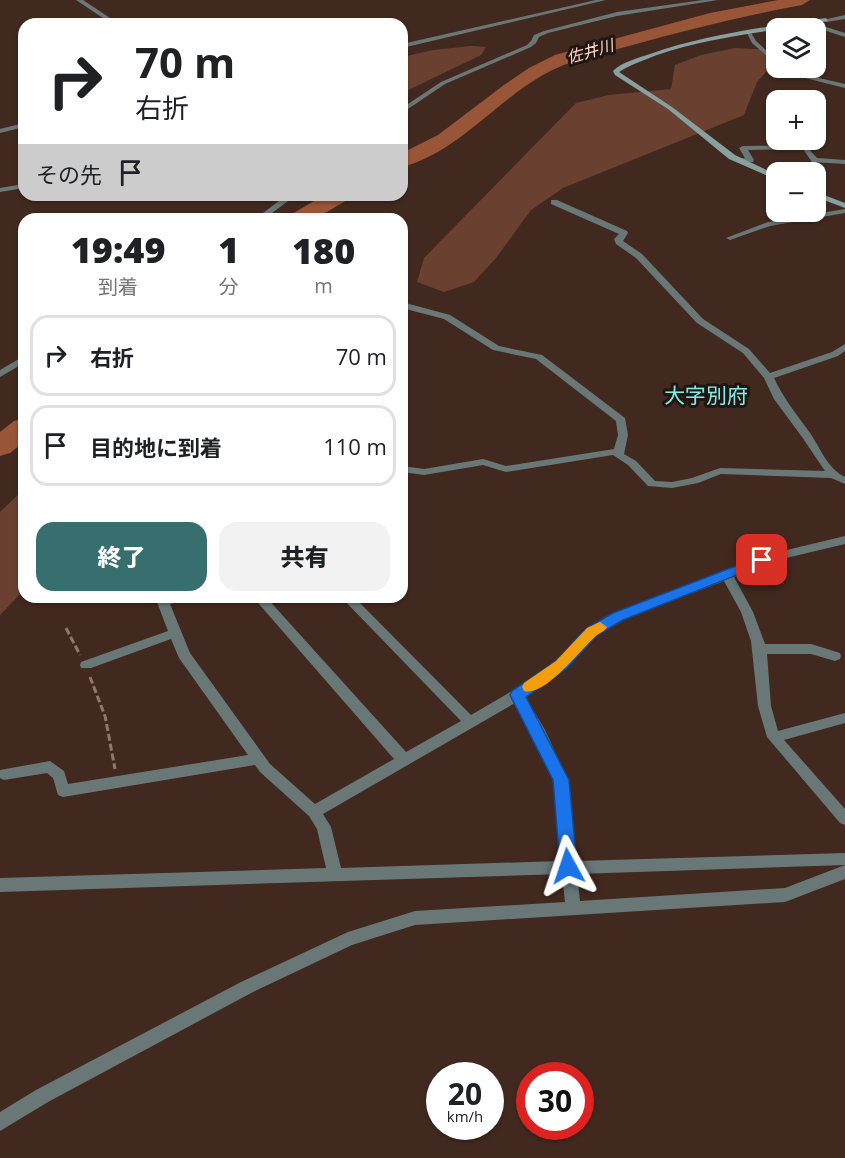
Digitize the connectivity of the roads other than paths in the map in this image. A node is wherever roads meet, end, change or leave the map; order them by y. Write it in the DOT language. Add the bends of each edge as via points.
graph roads {
  1 [pos="78,0"];
  2 [pos="603,0"];
  3 [pos="715,0"];
  4 [pos="845,17"];
  5 [pos="106,18"];
  6 [pos="826,20"];
  7 [pos="826,28"];
  8 [pos="766,29"];
  9 [pos="748,32"];
  10 [pos="845,34"];
  11 [pos="408,45"];
  12 [pos="766,53"];
  13 [pos="812,78"];
  14 [pos="845,86"];
  15 [pos="408,107"];
  16 [pos="18,126"];
  17 [pos="0,131"];
  18 [pos="738,160"];
  19 [pos="845,162"];
  20 [pos="766,173"];
  21 [pos="18,187"];
  22 [pos="0,190"];
  23 [pos="826,198"];
  24 [pos="284,201"];
  25 [pos="554,202"];
  26 [pos="845,206"];
  27 [pos="845,211"];
  28 [pos="268,213"];
  29 [pos="730,237"];
  30 [pos="408,307"];
  31 [pos="845,347"];
  32 [pos="18,363"];
  33 [pos="0,374"];
  34 [pos="768,377"];
  35 [pos="619,451"];
  36 [pos="408,470"];
  37 [pos="833,474"];
  38 [pos="845,481"];
  39 [pos="845,540"];
  40 [pos="727,575"];
  41 [pos="164,603"];
  42 [pos="264,603"];
  43 [pos="353,603"];
  44 [pos="175,633"];
  45 [pos="760,650"];
  46 [pos="835,656"];
  47 [pos="86,665"];
  48 [pos="518,695"];
  49 [pos="845,718"];
  50 [pos="470,722"];
  51 [pos="774,737"];
  52 [pos="258,759"];
  53 [pos="404,760"];
  54 [pos="4,774"];
  55 [pos="314,812"];
  56 [pos="845,819"];
  57 [pos="845,860"];
  58 [pos="568,866"];
  59 [pos="845,872"];
  60 [pos="335,874"];
  61 [pos="0,885"];
  62 [pos="573,908"];
  63 [pos="0,1122"];
  1 -- 5 [label="street"];
  2 -- 11 [label="street"];
  3 -- 15 [label="street" via="617,14 546,32 536,36 529,46 443,83"];
  4 -- 6 [label="street"];
  7 -- 10 [label="street"];
  8 -- 9 [label="street"];
  9 -- 12 [label="street"];
  9 -- 18 [label="street" via="654,54 616,70"];
  13 -- 14 [label="street"];
  16 -- 17 [label="street"];
  18 -- 19 [label="street" via="750,160 743,148 805,147 815,160"];
  18 -- 20 [label="street"];
  21 -- 22 [label="street"];
  23 -- 26 [label="street"];
  24 -- 28 [label="street"];
  25 -- 34 [label="street" via="624,233 618,238 619,243 639,256 700,321 747,351"];
  27 -- 29 [label="street" via="768,224"];
  30 -- 35 [label="street" via="447,317 496,348 539,357 621,420"];
  31 -- 34 [label="street"];
  32 -- 33 [label="street"];
  34 -- 37 [label="street" via="779,399"];
  35 -- 36 [label="street" via="506,469 483,462 424,472"];
  35 -- 37 [label="street" via="618,455 652,484 694,481 720,471"];
  37 -- 38 [label="street"];
  39 -- 40 [label="street" via="762,560"];
  40 -- 45 [label="street" via="748,611"];
  40 -- 48 [label="street" via="618,617 592,632 562,664"];
  41 -- 44 [label="street"];
  42 -- 53 [label="street"];
  43 -- 50 [label="street"];
  44 -- 47 [label="street"];
  44 -- 52 [label="street" via="184,654"];
  45 -- 46 [label="street" via="810,649"];
  45 -- 51 [label="street" via="768,726"];
  48 -- 50 [label="street"];
  48 -- 58 [label="street" via="561,780"];
  49 -- 51 [label="street"];
  50 -- 53 [label="street"];
  51 -- 56 [label="street"];
  52 -- 54 [label="street" via="63,791 59,775 50,766"];
  52 -- 55 [label="street"];
  53 -- 55 [label="street"];
  55 -- 60 [label="street" via="324,827"];
  57 -- 58 [label="street"];
  58 -- 60 [label="street"];
  58 -- 62 [label="street"];
  59 -- 62 [label="street" via="785,895"];
  60 -- 61 [label="street"];
  62 -- 63 [label="street" via="415,918 348,939 237,992"];
}
